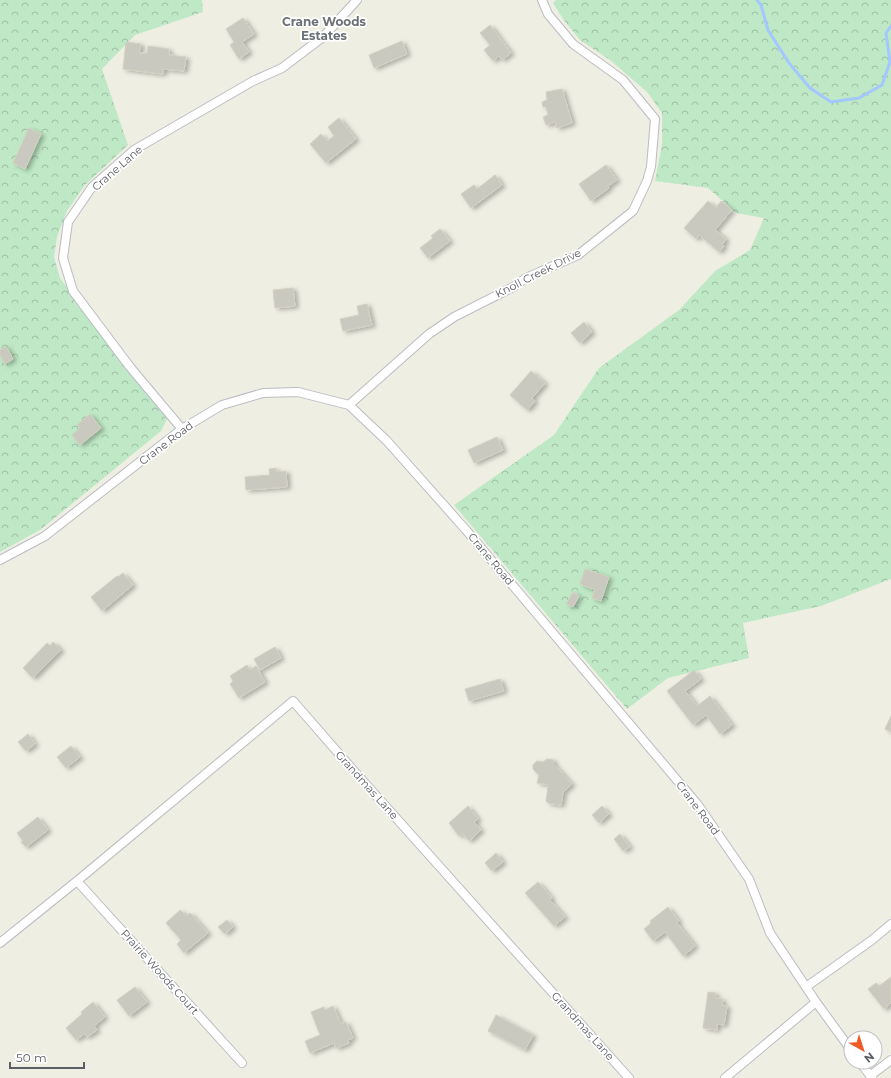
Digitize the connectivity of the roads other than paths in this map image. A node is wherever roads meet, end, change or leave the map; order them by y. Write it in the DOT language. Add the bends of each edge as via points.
graph roads {
  1 [pos="357,0"];
  2 [pos="542,0"];
  3 [pos="349,405"];
  4 [pos="182,428"];
  5 [pos="0,560"];
  6 [pos="77,881"];
  7 [pos="891,924"];
  8 [pos="0,943"];
  9 [pos="806,987"];
  10 [pos="816,1002"];
  11 [pos="843,1039"];
  12 [pos="891,1060"];
  13 [pos="242,1063"];
  14 [pos="871,1077"];
  15 [pos="629,1078"];
  16 [pos="725,1078"];
  1 -- 4 [label="street, Crane Lane" via="323,37 282,68 253,81 134,150 92,187 68,222 63,258 73,291 130,367"];
  2 -- 3 [label="street, Knoll Creek Drive" via="548,14 573,44 623,80 655,119 648,180 633,212 578,255 526,278 454,316 429,334"];
  3 -- 4 [label="street, Crane Road" via="298,392 263,393 222,405"];
  3 -- 9 [label="street, Crane Road" via="387,441 466,530 698,806 749,879 770,934"];
  4 -- 5 [label="street, Crane Road" via="45,536"];
  6 -- 8 [label="street"];
  6 -- 13 [label="street, Prairie Woods Court"];
  6 -- 15 [label="street, Grandmas Lane" via="294,701"];
  7 -- 9 [label="street"];
  9 -- 10 [label="street, Crane Road"];
  10 -- 11 [label="street, Crane Road"];
  10 -- 16 [label="street"];
  12 -- 14 [label="street"];
}
